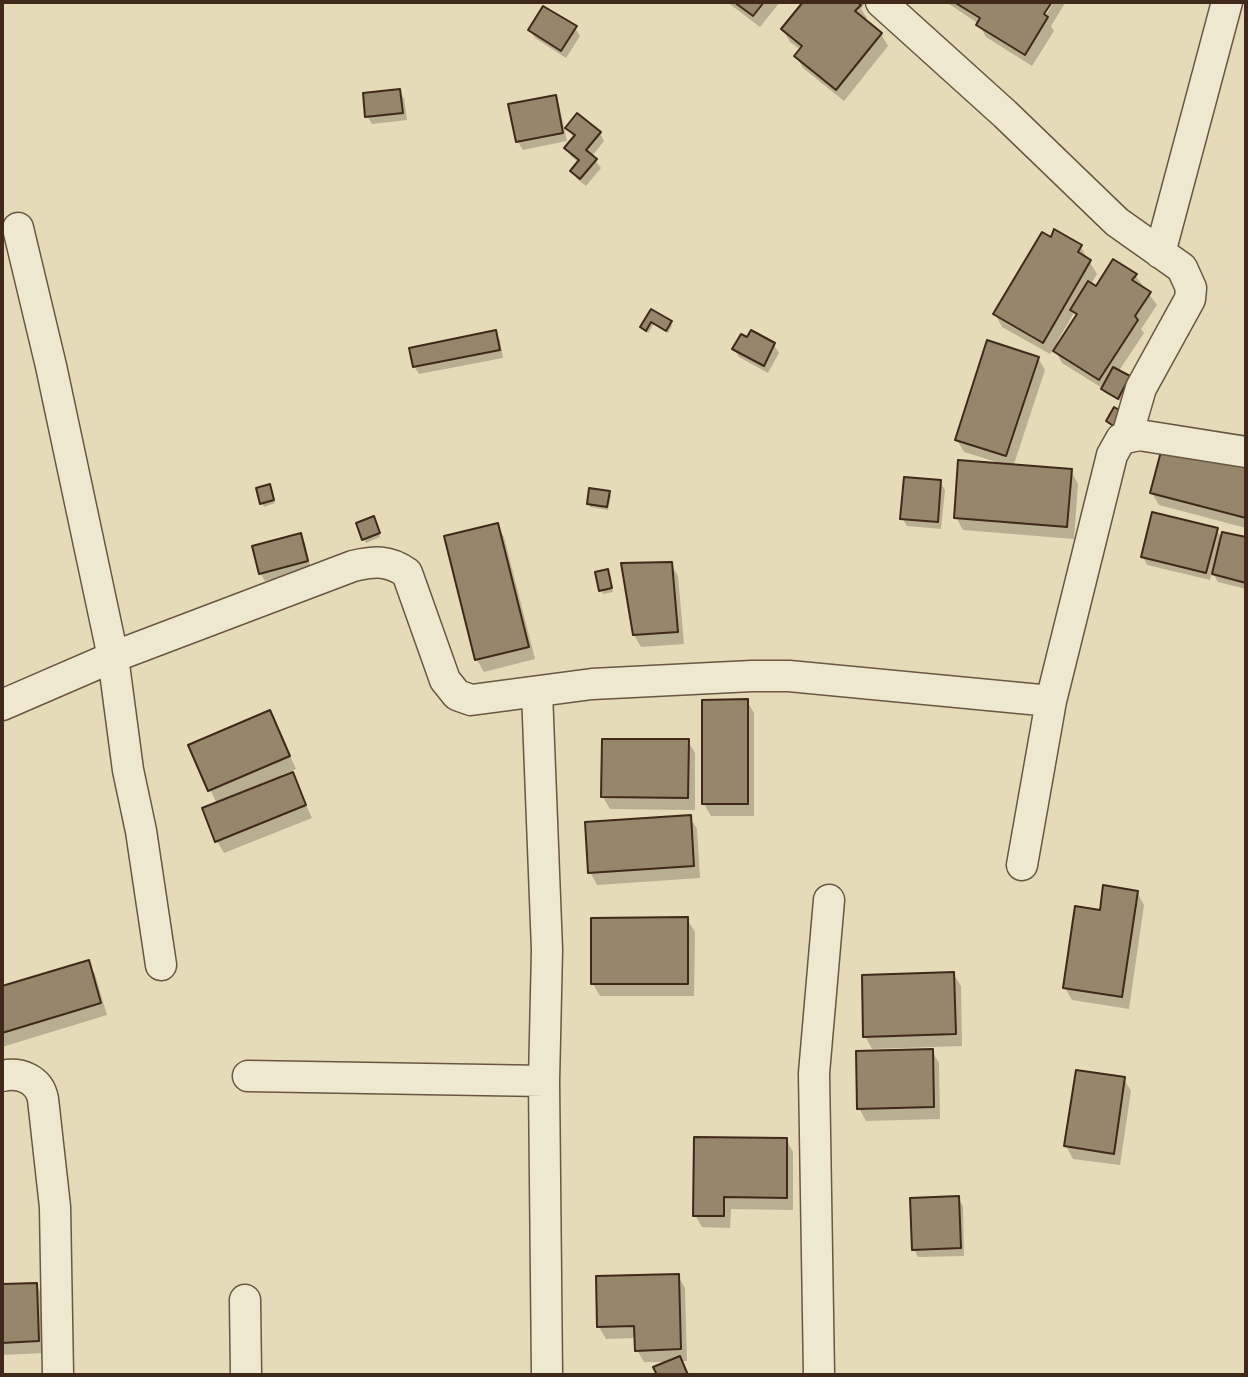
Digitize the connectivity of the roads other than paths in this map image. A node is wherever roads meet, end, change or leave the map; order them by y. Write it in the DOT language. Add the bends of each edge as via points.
graph roads {
  1 [pos="881,2"];
  2 [pos="1227,2"];
  3 [pos="18,228"];
  4 [pos="1160,253"];
  5 [pos="1127,436"];
  6 [pos="1246,452"];
  7 [pos="113,657"];
  8 [pos="537,692"];
  9 [pos="1051,701"];
  10 [pos="2,705"];
  11 [pos="1022,865"];
  12 [pos="829,900"];
  13 [pos="161,965"];
  14 [pos="2,1076"];
  15 [pos="248,1076"];
  16 [pos="544,1081"];
  17 [pos="245,1300"];
  18 [pos="58,1375"];
  19 [pos="246,1375"];
  20 [pos="547,1375"];
  21 [pos="819,1375"];
  1 -- 4 [label="street" via="1117,222"];
  2 -- 4 [label="street"];
  3 -- 7 [label="street"];
  4 -- 5 [label="street" via="1182,268 1191,288 1190,299 1141,388"];
  5 -- 6 [label="street"];
  5 -- 9 [label="street" via="1117,446 1106,473"];
  7 -- 8 [label="street" via="376,561 394,564 407,573 444,680 457,695 471,700"];
  7 -- 10 [label="street"];
  7 -- 13 [label="street"];
  8 -- 9 [label="street" via="592,684 789,676"];
  8 -- 16 [label="street" via="547,950"];
  9 -- 11 [label="street"];
  12 -- 21 [label="street" via="814,1073"];
  14 -- 18 [label="street" via="26,1077 37,1085 43,1099 55,1208"];
  15 -- 16 [label="street"];
  16 -- 20 [label="street"];
  17 -- 19 [label="street"];
}
